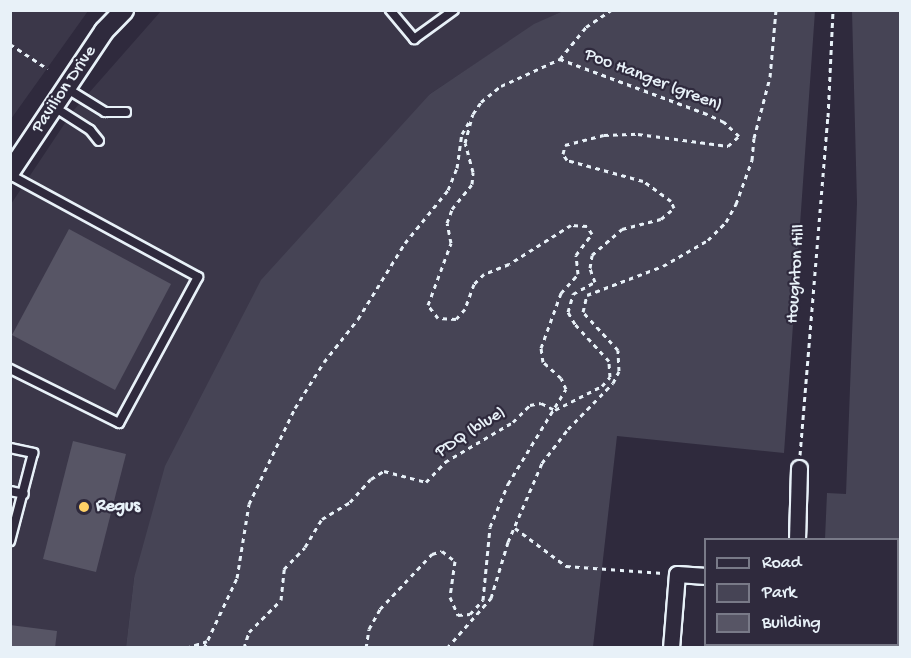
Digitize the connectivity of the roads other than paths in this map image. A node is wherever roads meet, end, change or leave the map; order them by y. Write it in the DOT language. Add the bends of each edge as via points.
graph roads {
  1 [pos="124,10"];
  2 [pos="390,10"];
  3 [pos="454,10"];
  4 [pos="66,88"];
  5 [pos="54,107"];
  6 [pos="126,112"];
  7 [pos="99,141"];
  8 [pos="10,173"];
  9 [pos="10,369"];
  10 [pos="10,448"];
  11 [pos="799,468"];
  12 [pos="10,491"];
  13 [pos="24,494"];
  14 [pos="797,538"];
  15 [pos="10,541"];
  16 [pos="704,576"];
  17 [pos="671,648"];
  1 -- 4 [label="street, Pavilion Drive" via="104,31"];
  2 -- 3 [label="lane" via="414,39"];
  4 -- 5 [label="street, Pavilion Drive"];
  4 -- 6 [label="lane" via="105,112"];
  5 -- 7 [label="lane" via="90,130"];
  5 -- 8 [label="street, Pavilion Drive"];
  8 -- 9 [label="lane" via="198,277 119,423"];
  10 -- 13 [label="lane" via="33,453"];
  11 -- 14 [label="street"];
  12 -- 13 [label="lane"];
  13 -- 15 [label="lane"];
  16 -- 17 [label="street" via="677,574"];
}
